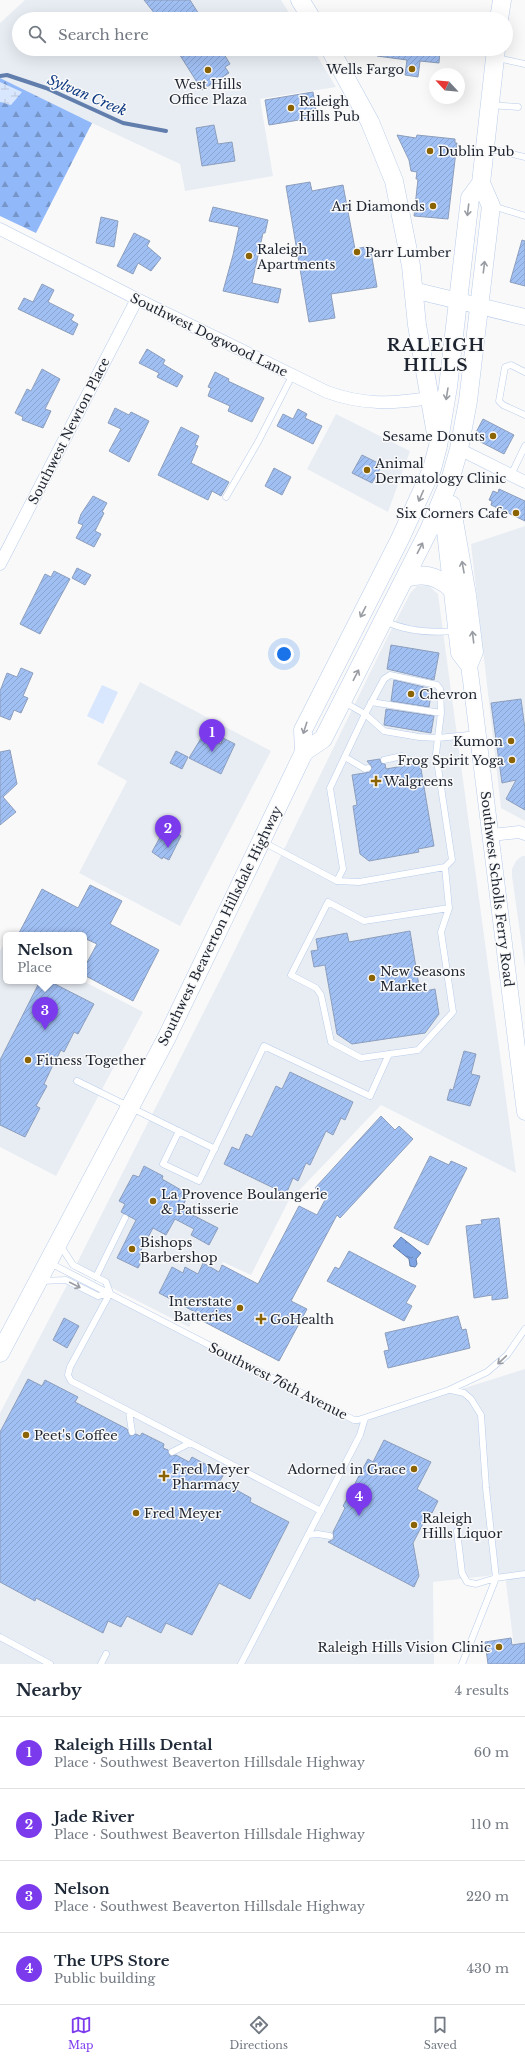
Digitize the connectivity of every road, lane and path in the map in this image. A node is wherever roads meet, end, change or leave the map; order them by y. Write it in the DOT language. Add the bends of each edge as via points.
graph roads {
  1 [pos="300,0"];
  2 [pos="502,0"];
  3 [pos="308,12"];
  4 [pos="500,12"];
  5 [pos="334,56"];
  6 [pos="495,56"];
  7 [pos="503,56"];
  8 [pos="525,64"];
  9 [pos="490,104"];
  10 [pos="518,107"];
  11 [pos="485,148"];
  12 [pos="525,157"];
  13 [pos="481,182"];
  14 [pos="491,206"];
  15 [pos="525,216"];
  16 [pos="0,229"];
  17 [pos="413,290"];
  18 [pos="137,299"];
  19 [pos="458,300"];
  20 [pos="480,306"];
  21 [pos="525,317"];
  22 [pos="525,372"];
  23 [pos="292,376"];
  24 [pos="429,398"];
  25 [pos="525,415"];
  26 [pos="438,446"];
  27 [pos="525,446"];
  28 [pos="458,449"];
  29 [pos="511,475"];
  30 [pos="525,482"];
  31 [pos="446,492"];
  32 [pos="226,497"];
  33 [pos="0,564"];
  34 [pos="405,578"];
  35 [pos="450,588"];
  36 [pos="384,620"];
  37 [pos="456,631"];
  38 [pos="468,666"];
  39 [pos="342,702"];
  40 [pos="371,702"];
  41 [pos="441,713"];
  42 [pos="365,714"];
  43 [pos="478,734"];
  44 [pos="438,738"];
  45 [pos="304,752"];
  46 [pos="345,757"];
  47 [pos="408,759"];
  48 [pos="384,760"];
  49 [pos="368,766"];
  50 [pos="525,834"];
  51 [pos="491,835"];
  52 [pos="262,841"];
  53 [pos="446,867"];
  54 [pos="338,881"];
  55 [pos="449,908"];
  56 [pos="389,1054"];
  57 [pos="77,1081"];
  58 [pos="131,1107"];
  59 [pos="525,1112"];
  60 [pos="179,1131"];
  61 [pos="214,1149"];
  62 [pos="125,1218"];
  63 [pos="59,1243"];
  64 [pos="48,1262"];
  65 [pos="96,1277"];
  66 [pos="38,1281"];
  67 [pos="110,1293"];
  68 [pos="525,1329"];
  69 [pos="0,1353"];
  70 [pos="449,1390"];
  71 [pos="129,1412"];
  72 [pos="365,1418"];
  73 [pos="132,1432"];
  74 [pos="190,1443"];
  75 [pos="172,1452"];
  76 [pos="321,1511"];
  77 [pos="457,1531"];
  78 [pos="308,1535"];
  79 [pos="330,1536"];
  80 [pos="525,1574"];
  81 [pos="496,1578"];
  82 [pos="0,1637"];
  83 [pos="106,1654"];
  84 [pos="50,1664"];
  85 [pos="100,1664"];
  86 [pos="241,1664"];
  87 [pos="462,1664"];
  1 -- 3 [label="main road"];
  2 -- 4 [label="main road"];
  5 -- 17 [label="main road, Southwest Scholls Ferry Road" via="361,103 390,169 402,217"];
  6 -- 9 [label="main road, Southwest Beaverton Hillsdale Highway"];
  7 -- 8 [label="lane"];
  9 -- 10 [label="lane"];
  9 -- 11 [label="main road, Southwest Beaverton Hillsdale Highway"];
  11 -- 12 [label="lane"];
  11 -- 13 [label="main road, Southwest Beaverton Hillsdale Highway"];
  13 -- 14 [label="main road, Southwest Beaverton Hillsdale Highway"];
  13 -- 19 [label="main road, Southwest Beaverton Hillsdale Highway, one-way" via="470,198"];
  14 -- 15 [label="lane"];
  20 -- 14 [label="main road, Southwest Beaverton Hillsdale Highway, one-way"];
  16 -- 18 [label="street, Southwest Dogwood Lane"];
  17 -- 19 [label="main road"];
  17 -- 24 [label="main road, Southwest Scholls Ferry Road"];
  18 -- 23 [label="street, Southwest Dogwood Lane"];
  18 -- 33 [label="street, Southwest Newton Place"];
  19 -- 20 [label="main road"];
  19 -- 26 [label="main road, Southwest Beaverton Hillsdale Highway, one-way" via="448,388"];
  20 -- 21 [label="main road"];
  20 -- 28 [label="main road, Southwest Beaverton Hillsdale Highway" via="468,401"];
  22 -- 25 [label="lane" via="511,365 505,367 499,401"];
  23 -- 24 [label="street, Southwest Dogwood Lane" via="327,392 357,401 385,403"];
  23 -- 32 [label="lane"];
  24 -- 26 [label="main road, Southwest Scholls Ferry Road"];
  26 -- 31 [label="main road, Southwest Scholls Ferry Road"];
  26 -- 45 [label="main road, Southwest Beaverton Hillsdale Highway, one-way" via="432,469 414,512 303,730"];
  27 -- 29 [label="lane"];
  28 -- 29 [label="street"];
  28 -- 31 [label="main road, Southwest Beaverton Hillsdale Highway"];
  29 -- 30 [label="street"];
  34 -- 31 [label="main road, Southwest Beaverton Hillsdale Highway, one-way"];
  31 -- 35 [label="main road, Southwest Scholls Ferry Road" via="444,523"];
  38 -- 31 [label="main road, Southwest Scholls Ferry Road, one-way" via="475,652 468,595 452,505"];
  34 -- 35 [label="main road" via="431,575"];
  34 -- 36 [label="main road, Southwest Beaverton Hillsdale Highway"];
  35 -- 37 [label="main road, Southwest Scholls Ferry Road"];
  36 -- 37 [label="lane" via="399,628 435,633"];
  39 -- 36 [label="main road, Southwest Beaverton Hillsdale Highway, one-way"];
  37 -- 38 [label="main road, Southwest Scholls Ferry Road" via="459,653"];
  38 -- 43 [label="main road, Southwest Scholls Ferry Road"];
  39 -- 42 [label="lane"];
  39 -- 45 [label="main road, Southwest Beaverton Hillsdale Highway" via="323,739"];
  40 -- 41 [label="lane"];
  40 -- 41 [label="lane" via="384,679 390,675 437,685 440,689"];
  40 -- 42 [label="lane"];
  41 -- 44 [label="lane"];
  42 -- 44 [label="lane" via="384,731"];
  42 -- 46 [label="lane"];
  43 -- 44 [label="lane"];
  43 -- 51 [label="main road, Southwest Scholls Ferry Road"];
  44 -- 53 [label="lane" via="436,754 452,860"];
  45 -- 52 [label="main road, Southwest Beaverton Hillsdale Highway"];
  46 -- 49 [label="lane" via="365,769"];
  46 -- 54 [label="lane" via="330,788 343,869"];
  47 -- 48 [label="lane" via="402,756"];
  50 -- 51 [label="street" via="519,832"];
  51 -- 59 [label="main road, Southwest Scholls Ferry Road"];
  52 -- 54 [label="lane"];
  52 -- 58 [label="main road, Southwest Beaverton Hillsdale Highway"];
  53 -- 54 [label="lane" via="359,882"];
  53 -- 55 [label="lane"];
  55 -- 56 [label="lane" via="441,932 452,1012 418,1050"];
  55 -- 56 [label="lane" via="364,921 328,902 291,975 316,988 321,995 331,1042 361,1058"];
  56 -- 61 [label="lane" via="370,1096 264,1046"];
  57 -- 58 [label="lane"];
  58 -- 60 [label="lane"];
  58 -- 63 [label="main road, Southwest Beaverton Hillsdale Highway"];
  60 -- 61 [label="lane"];
  60 -- 61 [label="lane" via="163,1164 199,1181"];
  62 -- 65 [label="lane"];
  63 -- 64 [label="main road, Southwest Beaverton Hillsdale Highway"];
  63 -- 65 [label="lane, Southwest 76th Avenue" via="73,1265"];
  64 -- 66 [label="main road, Southwest Beaverton Hillsdale Highway"];
  64 -- 67 [label="lane, Southwest 76th Avenue"];
  65 -- 67 [label="lane, Southwest 76th Avenue" via="106,1282"];
  66 -- 67 [label="lane, Southwest 76th Avenue, one-way" via="66,1280 98,1296"];
  66 -- 69 [label="main road, Southwest Beaverton Hillsdale Highway"];
  67 -- 71 [label="lane" via="68,1375 71,1381"];
  67 -- 72 [label="lane, Southwest 76th Avenue" via="354,1420"];
  68 -- 70 [label="lane, Southwest 76th Avenue, one-way" via="507,1355 487,1372"];
  70 -- 72 [label="lane, Southwest 76th Avenue"];
  70 -- 81 [label="lane" via="464,1393 477,1406 481,1415"];
  71 -- 73 [label="lane"];
  71 -- 74 [label="lane"];
  72 -- 76 [label="lane" via="360,1435"];
  74 -- 75 [label="lane"];
  74 -- 76 [label="lane"];
  76 -- 78 [label="lane"];
  77 -- 81 [label="lane" via="462,1572 467,1582 476,1584"];
  78 -- 79 [label="lane"];
  78 -- 86 [label="lane"];
  80 -- 81 [label="lane"];
  81 -- 87 [label="lane"];
  82 -- 84 [label="lane"];
  83 -- 85 [label="lane"];
}
